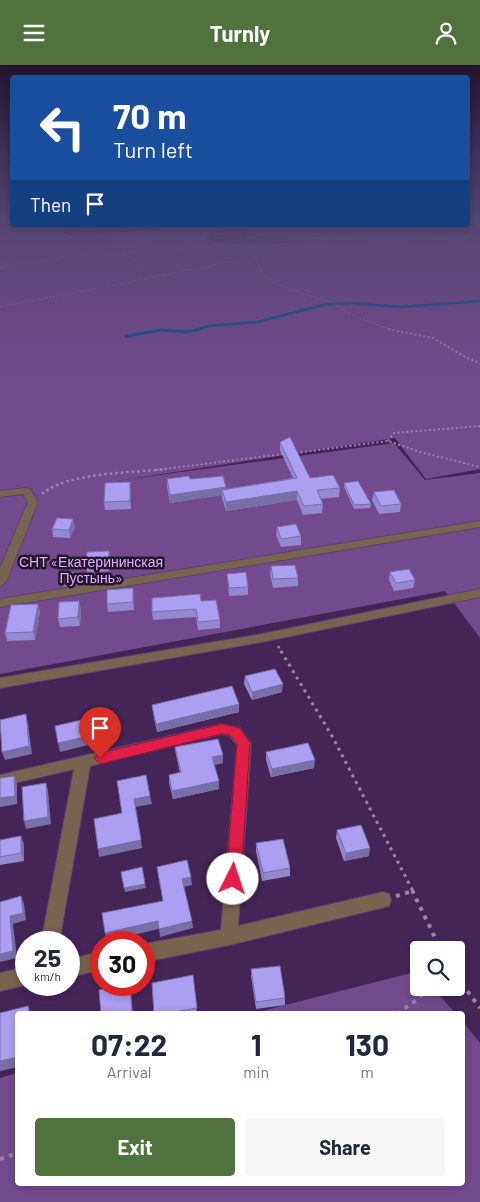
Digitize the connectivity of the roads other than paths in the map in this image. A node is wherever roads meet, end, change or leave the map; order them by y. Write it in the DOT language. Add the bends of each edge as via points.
graph roads {
  1 [pos="0,494"];
  2 [pos="480,524"];
  3 [pos="0,579"];
  4 [pos="480,593"];
  5 [pos="0,603"];
  6 [pos="0,683"];
  7 [pos="83,763"];
  8 [pos="2,780"];
  9 [pos="383,900"];
  10 [pos="52,931"];
  11 [pos="229,937"];
  12 [pos="155,951"];
  13 [pos="15,979"];
  14 [pos="0,982"];
  1 -- 3 [label="street" via="26,491 33,502"];
  2 -- 5 [label="street"];
  4 -- 6 [label="street" via="262,638"];
  7 -- 8 [label="street"];
  7 -- 10 [label="street"];
  7 -- 11 [label="street" via="222,729 235,732 244,743"];
  9 -- 11 [label="street"];
  11 -- 12 [label="street"];
  13 -- 14 [label="street"];
}
